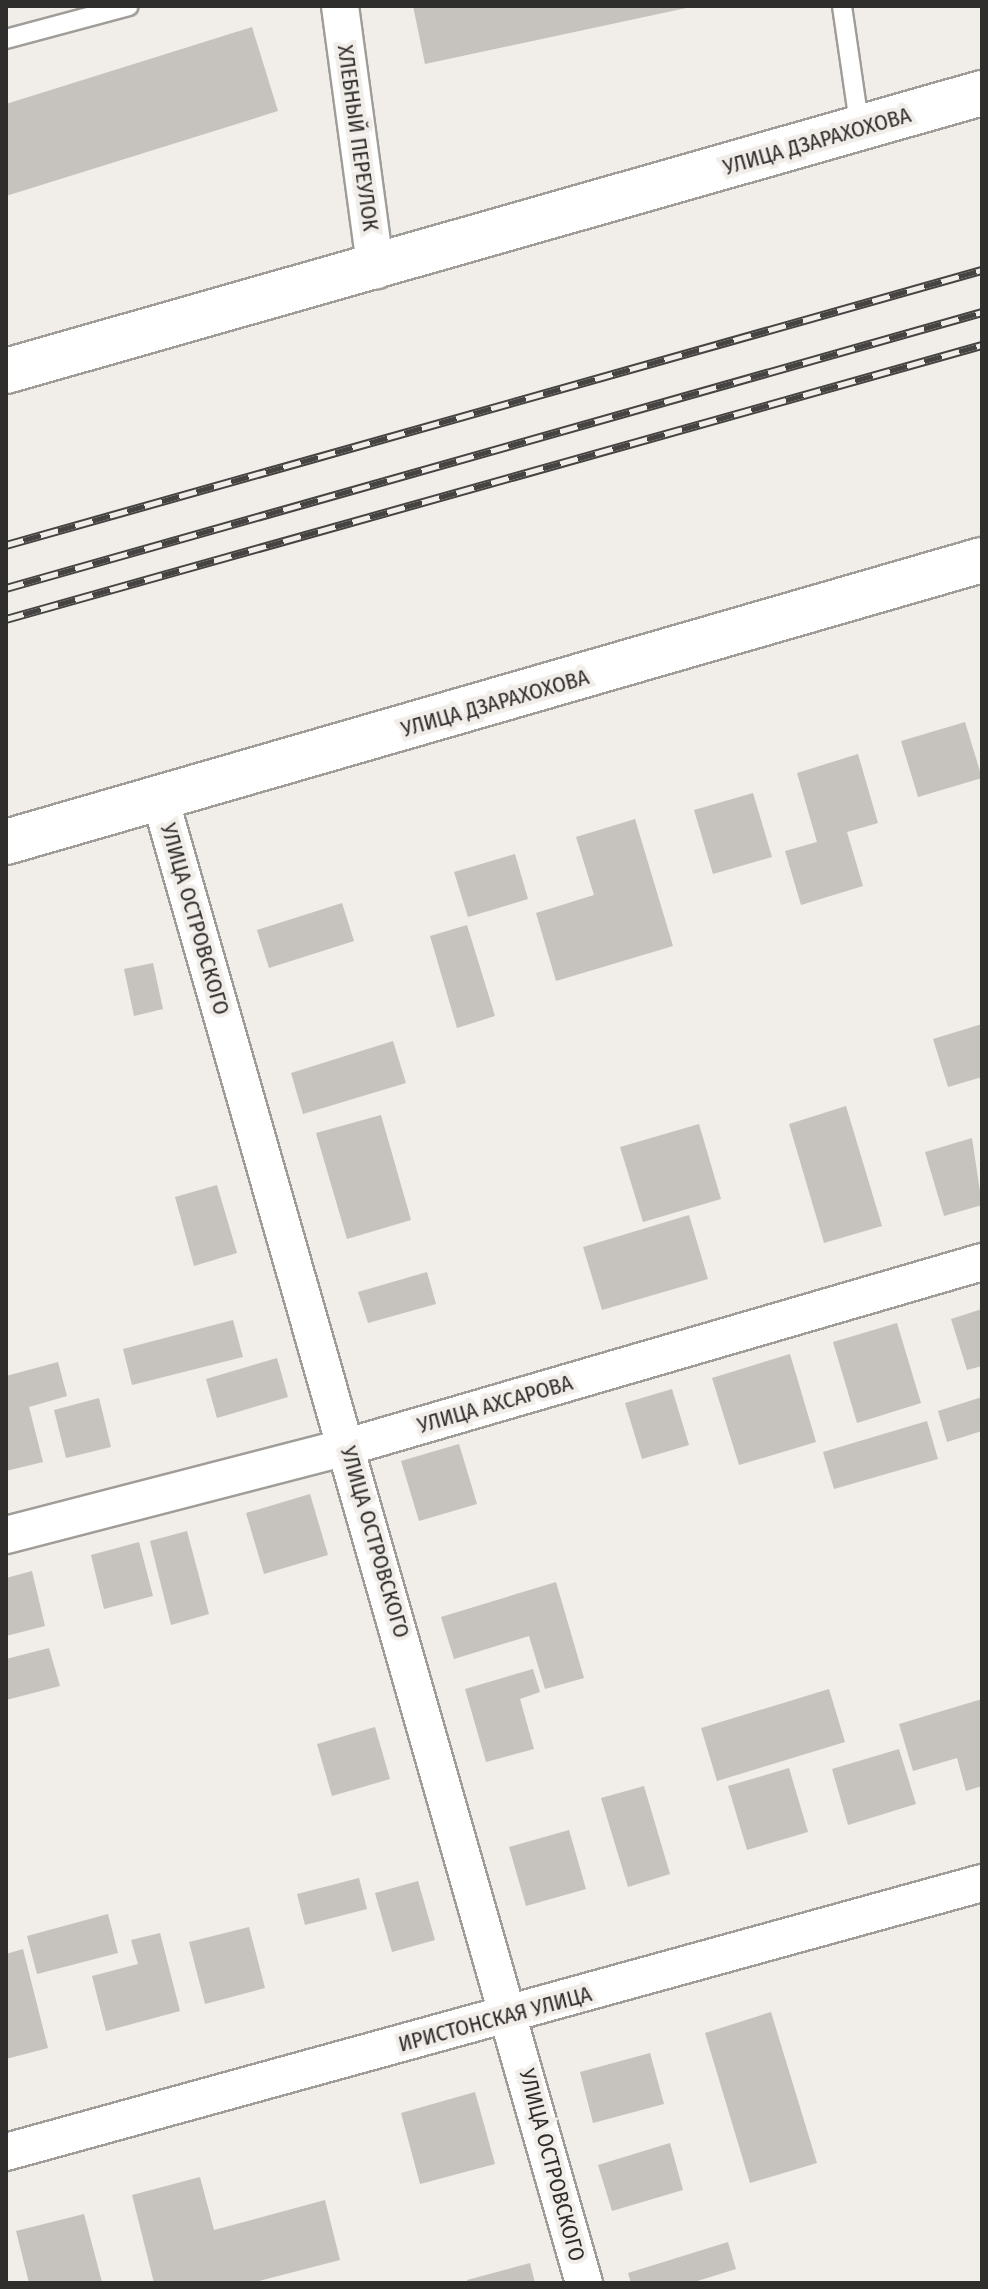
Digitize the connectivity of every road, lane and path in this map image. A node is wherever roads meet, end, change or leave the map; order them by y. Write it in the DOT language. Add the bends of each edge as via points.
graph roads {
  1 [pos="129,6"];
  2 [pos="340,6"];
  3 [pos="842,6"];
  4 [pos="65,13"];
  5 [pos="6,39"];
  6 [pos="982,93"];
  7 [pos="860,129"];
  8 [pos="376,271"];
  9 [pos="6,371"];
  10 [pos="982,560"];
  11 [pos="161,802"];
  12 [pos="6,842"];
  13 [pos="982,1262"];
  14 [pos="347,1447"];
  15 [pos="6,1535"];
  16 [pos="982,1883"];
  17 [pos="511,2015"];
  18 [pos="6,2152"];
  19 [pos="584,2283"];
  1 -- 4 [label="lane"];
  2 -- 8 [label="street, ХЛЕБНЫЙ ПЕРЕУЛОК"];
  3 -- 7 [label="lane"];
  4 -- 5 [label="lane"];
  6 -- 7 [label="street, УЛИЦА ДЗАРАХОХОВА"];
  7 -- 8 [label="street, УЛИЦА ДЗАРАХОХОВА"];
  8 -- 9 [label="street, УЛИЦА ДЗАРАХОХОВА"];
  10 -- 11 [label="street, УЛИЦА ДЗАРАХОХОВА"];
  11 -- 12 [label="street, УЛИЦА ДЗАРАХОХОВА"];
  11 -- 14 [label="street, УЛИЦА ОСТРОВСКОГО"];
  13 -- 14 [label="street, УЛИЦА АХСАРОВА"];
  14 -- 15 [label="street, УЛИЦА АХСАРОВА"];
  14 -- 17 [label="street, УЛИЦА ОСТРОВСКОГО"];
  16 -- 17 [label="street, ИРИСТОНСКАЯ УЛИЦА"];
  17 -- 18 [label="street, ИРИСТОНСКАЯ УЛИЦА"];
  17 -- 19 [label="street, УЛИЦА ОСТРОВСКОГО"];
}
